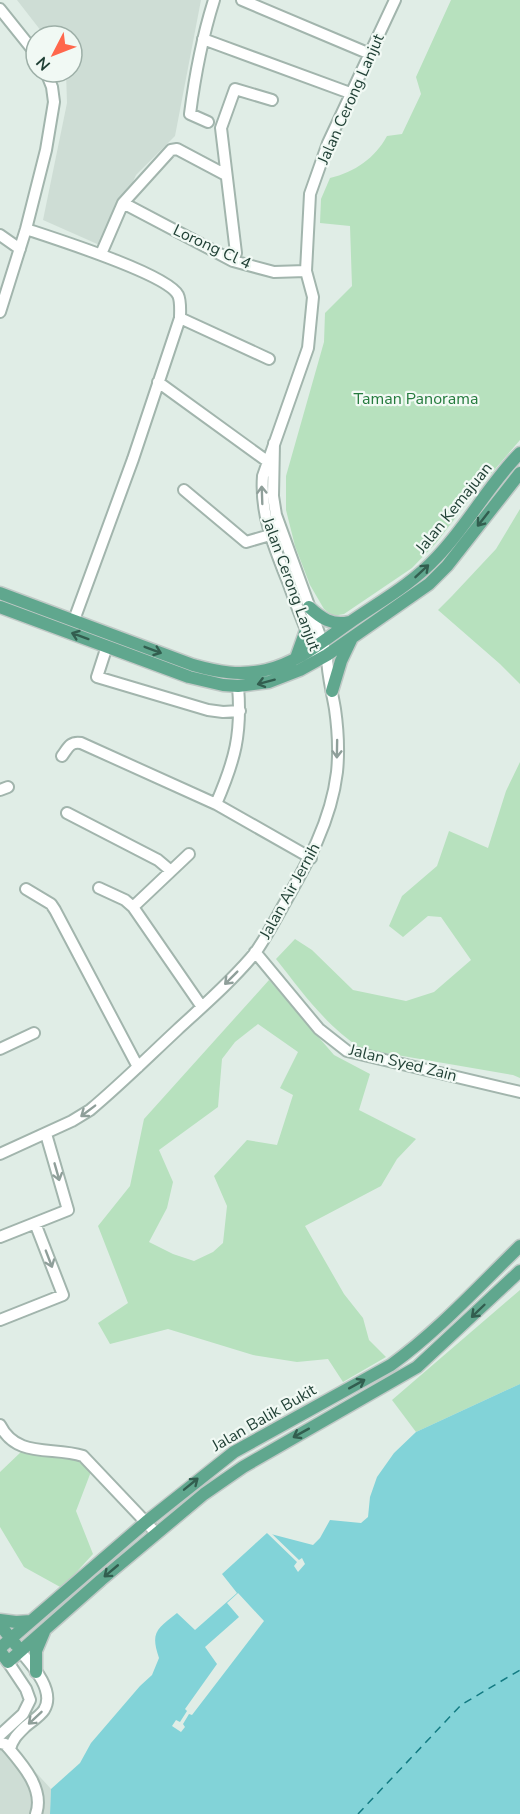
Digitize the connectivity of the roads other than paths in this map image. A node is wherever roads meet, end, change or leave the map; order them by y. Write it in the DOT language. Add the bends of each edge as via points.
graph roads {
  1 [pos="214,0"];
  2 [pos="242,0"];
  3 [pos="395,0"];
  4 [pos="0,9"];
  5 [pos="24,39"];
  6 [pos="203,39"];
  7 [pos="370,54"];
  8 [pos="51,84"];
  9 [pos="350,93"];
  10 [pos="272,100"];
  11 [pos="208,122"];
  12 [pos="226,175"];
  13 [pos="123,202"];
  14 [pos="26,230"];
  15 [pos="0,235"];
  16 [pos="20,249"];
  17 [pos="101,254"];
  18 [pos="233,261"];
  19 [pos="306,271"];
  20 [pos="0,312"];
  21 [pos="180,318"];
  22 [pos="269,359"];
  23 [pos="158,382"];
  24 [pos="274,443"];
  25 [pos="520,453"];
  26 [pos="267,461"];
  27 [pos="520,473"];
  28 [pos="184,490"];
  29 [pos="270,535"];
  30 [pos="0,593"];
  31 [pos="0,607"];
  32 [pos="309,607"];
  33 [pos="74,620"];
  34 [pos="351,622"];
  35 [pos="306,630"];
  36 [pos="353,637"];
  37 [pos="318,645"];
  38 [pos="107,646"];
  39 [pos="296,658"];
  40 [pos="325,661"];
  41 [pos="238,686"];
  42 [pos="332,691"];
  43 [pos="240,711"];
  44 [pos="62,756"];
  45 [pos="216,804"];
  46 [pos="67,813"];
  47 [pos="189,854"];
  48 [pos="311,858"];
  49 [pos="171,871"];
  50 [pos="99,888"];
  51 [pos="26,890"];
  52 [pos="133,907"];
  53 [pos="255,952"];
  54 [pos="202,1006"];
  55 [pos="34,1033"];
  56 [pos="0,1049"];
  57 [pos="138,1066"];
  58 [pos="520,1092"];
  59 [pos="46,1134"];
  60 [pos="0,1154"];
  61 [pos="35,1223"];
  62 [pos="0,1238"];
  63 [pos="520,1246"];
  64 [pos="520,1271"];
  65 [pos="0,1320"];
  66 [pos="0,1425"];
  67 [pos="146,1522"];
  68 [pos="156,1533"];
  69 [pos="0,1620"];
  70 [pos="33,1620"];
  71 [pos="0,1625"];
  72 [pos="46,1629"];
  73 [pos="11,1639"];
  74 [pos="20,1651"];
  75 [pos="3,1654"];
  76 [pos="36,1672"];
  77 [pos="0,1735"];
  78 [pos="5,1746"];
  79 [pos="36,1814"];
  1 -- 6 [label="street"];
  2 -- 7 [label="street"];
  3 -- 7 [label="street, Jalan Cerong Lanjut"];
  4 -- 5 [label="street"];
  6 -- 9 [label="street"];
  6 -- 11 [label="street" via="190,114"];
  7 -- 9 [label="street, Jalan Cerong Lanjut"];
  8 -- 14 [label="street" via="53,113"];
  9 -- 19 [label="street, Jalan Cerong Lanjut" via="310,194"];
  10 -- 12 [label="street" via="238,89 233,91 221,128"];
  12 -- 13 [label="street" via="173,148"];
  12 -- 18 [label="street" via="236,253"];
  13 -- 17 [label="street"];
  13 -- 18 [label="street, Lorong Cl 4"];
  14 -- 16 [label="street"];
  14 -- 17 [label="street"];
  15 -- 16 [label="street"];
  16 -- 20 [label="street"];
  17 -- 21 [label="street" via="167,285 177,295"];
  18 -- 19 [label="street, Lorong Cl 4" via="274,272"];
  19 -- 24 [label="street, Jalan Cerong Lanjut" via="312,297 308,348"];
  21 -- 22 [label="street"];
  21 -- 23 [label="street"];
  23 -- 26 [label="street"];
  23 -- 33 [label="street"];
  24 -- 26 [label="street, Jalan Cerong Lanjut"];
  24 -- 32 [label="street, Jalan Cerong Lanjut" via="276,515"];
  34 -- 25 [label="main road, Jalan Kemajuan, one-way" via="409,583 437,557"];
  29 -- 26 [label="street, Jalan Cerong Lanjut, one-way" via="261,495"];
  27 -- 36 [label="main road, Jalan Kemajuan, one-way" via="435,578"];
  28 -- 29 [label="street" via="246,542"];
  29 -- 35 [label="street, Jalan Cerong Lanjut"];
  30 -- 33 [label="main road, Jalan Kemajuan"];
  38 -- 31 [label="main road, Jalan Kemajuan, one-way"];
  32 -- 34 [label="main road" via="333,623"];
  32 -- 37 [label="street, Jalan Cerong Lanjut"];
  33 -- 39 [label="main road, Jalan Kemajuan, one-way" via="216,672 265,670"];
  34 -- 37 [label="main road, Jalan Kemajuan"];
  35 -- 37 [label="street, Jalan Cerong Lanjut"];
  35 -- 39 [label="main road"];
  36 -- 40 [label="main road, Jalan Kemajuan"];
  36 -- 42 [label="main road"];
  37 -- 39 [label="main road, Jalan Kemajuan"];
  37 -- 40 [label="street, Jalan Cerong Lanjut"];
  38 -- 41 [label="main road, Jalan Kemajuan" via="189,677"];
  38 -- 43 [label="street" via="97,677 208,710"];
  40 -- 41 [label="main road, Jalan Kemajuan, one-way" via="269,682"];
  40 -- 42 [label="street, Jalan Air Jernih"];
  41 -- 43 [label="street"];
  42 -- 48 [label="street, Jalan Air Jernih, one-way" via="338,733 335,784 324,829"];
  43 -- 45 [label="street" via="238,742"];
  44 -- 45 [label="street" via="70,744 81,743"];
  45 -- 48 [label="street"];
  46 -- 49 [label="street" via="158,860"];
  47 -- 49 [label="street"];
  48 -- 53 [label="street, Jalan Air Jernih"];
  49 -- 52 [label="street"];
  50 -- 52 [label="street"];
  51 -- 57 [label="street" via="55,910"];
  52 -- 54 [label="street"];
  53 -- 54 [label="street, Jalan Air Jernih, one-way"];
  53 -- 58 [label="street, Jalan Syed Zain" via="319,1029 347,1051"];
  54 -- 57 [label="street, Jalan Air Jernih"];
  55 -- 56 [label="street"];
  57 -- 59 [label="street, Jalan Air Jernih, one-way" via="90,1110"];
  59 -- 60 [label="street, Jalan Air Jernih"];
  59 -- 61 [label="street, one-way" via="68,1210"];
  61 -- 62 [label="street"];
  61 -- 65 [label="street, one-way" via="63,1295"];
  67 -- 63 [label="main road, Jalan Balik Bukit, one-way" via="234,1452 406,1354"];
  64 -- 68 [label="main road, Jalan Balik Bukit, one-way" via="417,1367 243,1467"];
  66 -- 67 [label="street" via="18,1446 83,1456"];
  67 -- 68 [label="street"];
  67 -- 70 [label="main road, Jalan Balik Bukit"];
  68 -- 72 [label="main road, Jalan Balik Bukit, one-way"];
  69 -- 70 [label="main road"];
  70 -- 73 [label="main road, Jalan Balik Bukit"];
  71 -- 73 [label="main road"];
  72 -- 74 [label="main road, Jalan Balik Bukit"];
  72 -- 76 [label="main road" via="36,1651"];
  73 -- 74 [label="main road"];
  73 -- 75 [label="main road, Jalan Balik Bukit"];
  74 -- 75 [label="main road, Jalan Balik Bukit"];
  74 -- 76 [label="street"];
  75 -- 77 [label="street" via="30,1700 23,1714"];
  76 -- 78 [label="street, one-way" via="47,1702 40,1715"];
  78 -- 79 [label="street" via="25,1768 38,1794"];
}
